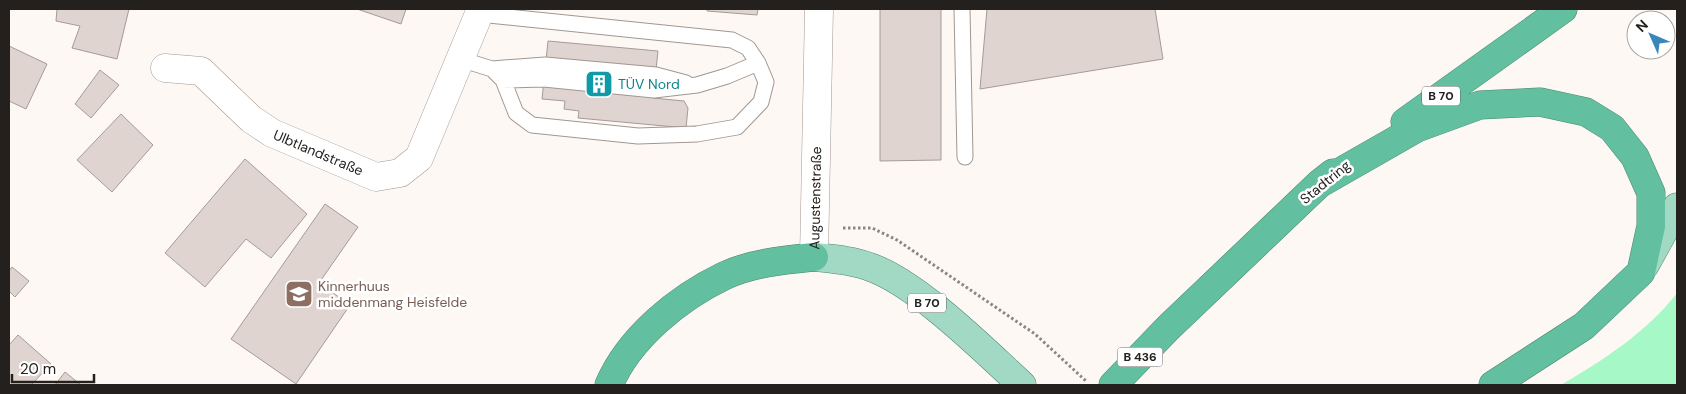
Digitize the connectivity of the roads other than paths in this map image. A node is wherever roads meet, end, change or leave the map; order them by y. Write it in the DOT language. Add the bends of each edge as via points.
graph roads {
  1 [pos="819,9"];
  2 [pos="962,9"];
  3 [pos="1563,9"];
  4 [pos="480,11"];
  5 [pos="460,59"];
  6 [pos="758,63"];
  7 [pos="165,68"];
  8 [pos="492,69"];
  9 [pos="545,72"];
  10 [pos="503,80"];
  11 [pos="965,157"];
  12 [pos="1319,184"];
  13 [pos="1677,207"];
  14 [pos="814,257"];
  15 [pos="1641,272"];
  16 [pos="1168,328"];
  17 [pos="609,385"];
  18 [pos="1022,385"];
  19 [pos="1095,385"];
  20 [pos="1113,385"];
  21 [pos="1493,385"];
  1 -- 14 [label="street, Augustenstraße"];
  2 -- 11 [label="lane"];
  3 -- 12 [label="highway, Stadtring / B 70"];
  4 -- 5 [label="street, Ulbtlandstraße"];
  4 -- 6 [label="lane" via="732,40 748,48"];
  5 -- 7 [label="street, Ulbtlandstraße" via="419,158 400,173 376,177 272,133 250,119 201,71"];
  5 -- 8 [label="lane"];
  6 -- 9 [label="lane" via="697,86"];
  6 -- 10 [label="lane" via="766,82 761,102 737,127 697,134 638,136 532,125 516,113"];
  8 -- 9 [label="lane"];
  8 -- 10 [label="lane"];
  9 -- 10 [label="lane"];
  12 -- 15 [label="highway" via="1417,128 1480,105 1540,102 1586,112 1612,128 1635,156 1651,193 1651,226"];
  12 -- 16 [label="highway, Stadtring / B 70"];
  13 -- 15 [label="main road"];
  14 -- 17 [label="highway, B 70" via="755,265 724,276 680,302 644,334"];
  14 -- 18 [label="main road, Augustenstraße / B 70" via="872,267 909,288"];
  15 -- 21 [label="highway" via="1584,326"];
  16 -- 19 [label="highway, B 70"];
  16 -- 20 [label="highway, Stadtring / B 436"];
}
